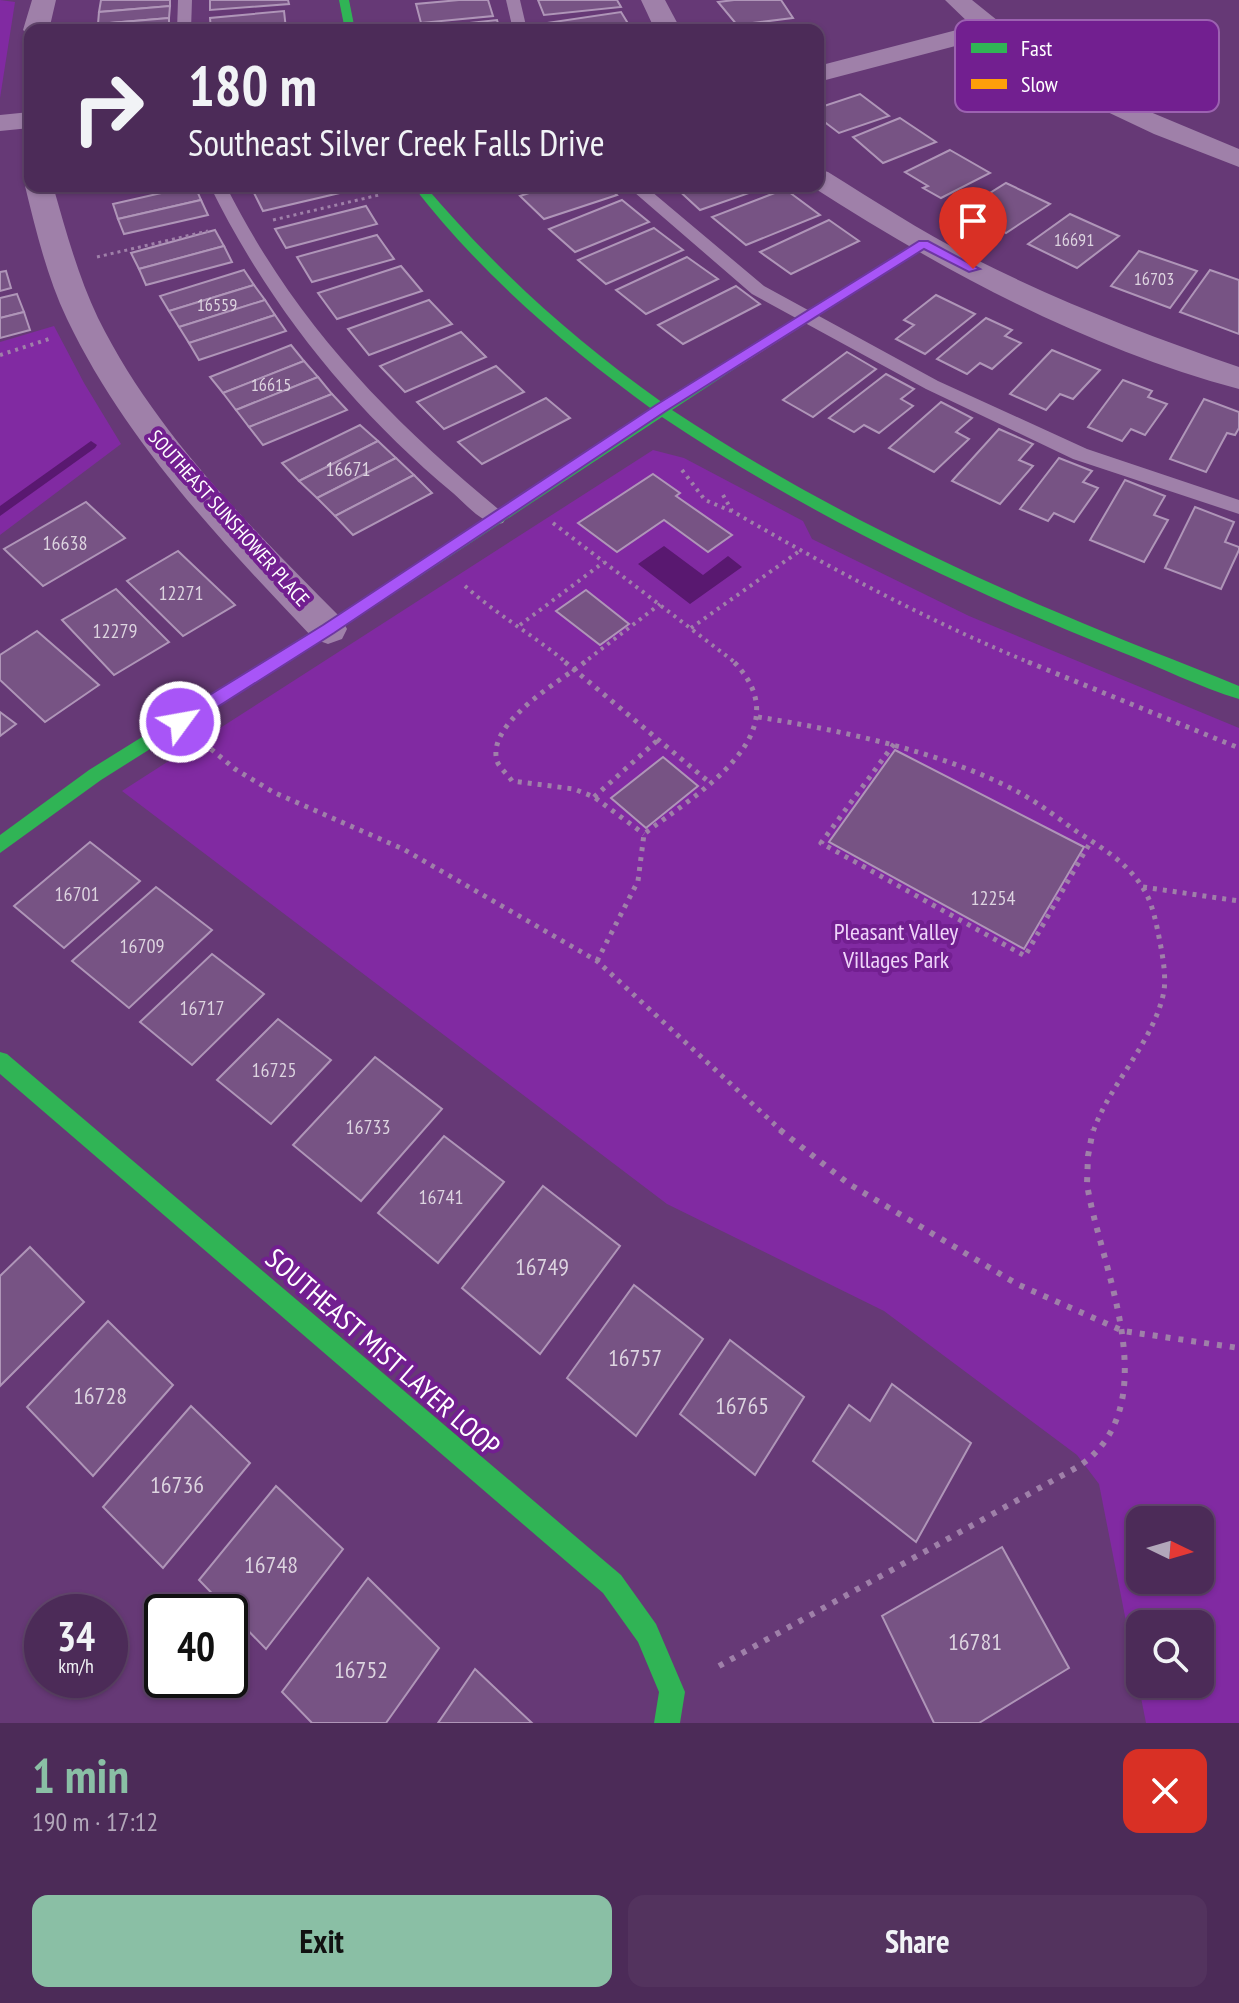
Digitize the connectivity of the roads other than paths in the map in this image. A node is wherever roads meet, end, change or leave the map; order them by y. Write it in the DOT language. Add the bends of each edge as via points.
graph roads {
  1 [pos="44,0"];
  2 [pos="185,0"];
  3 [pos="344,0"];
  4 [pos="513,0"];
  5 [pos="653,0"];
  6 [pos="957,0"];
  7 [pos="978,20"];
  8 [pos="38,24"];
  9 [pos="184,24"];
  10 [pos="349,24"];
  11 [pos="519,24"];
  12 [pos="665,24"];
  13 [pos="955,39"];
  14 [pos="824,72"];
  15 [pos="1128,112"];
  16 [pos="24,119"];
  17 [pos="0,123"];
  18 [pos="1239,159"];
  19 [pos="824,182"];
  20 [pos="41,192"];
  21 [pos="221,192"];
  22 [pos="424,192"];
  23 [pos="642,192"];
  24 [pos="923,244"];
  25 [pos="805,317"];
  26 [pos="1239,378"];
  27 [pos="661,408"];
  28 [pos="1239,507"];
  29 [pos="496,518"];
  30 [pos="328,629"];
  31 [pos="1239,693"];
  32 [pos="0,845"];
  33 [pos="0,1061"];
  34 [pos="667,1723"];
  1 -- 8 [label="street"];
  2 -- 9 [label="lane"];
  3 -- 10 [label="street"];
  4 -- 11 [label="lane"];
  5 -- 12 [label="street"];
  6 -- 7 [label="street"];
  13 -- 14 [label="street"];
  15 -- 18 [label="street"];
  16 -- 17 [label="street"];
  19 -- 24 [label="street"];
  20 -- 30 [label="street, SOUTHEAST SUNSHOWER PLACE" via="64,278 111,376 164,451"];
  21 -- 29 [label="lane" via="266,275 327,355 400,435"];
  22 -- 27 [label="street" via="524,300"];
  23 -- 25 [label="lane" via="758,290"];
  24 -- 25 [label="street"];
  24 -- 26 [label="street" via="1142,346"];
  25 -- 27 [label="street"];
  25 -- 28 [label="lane" via="932,385 1080,454"];
  27 -- 29 [label="street"];
  27 -- 31 [label="street" via="800,496 885,539 1057,619"];
  29 -- 30 [label="street"];
  30 -- 32 [label="street" via="95,775"];
  33 -- 34 [label="street, SOUTHEAST MIST LAYER LOOP" via="612,1584 647,1633 672,1692"];
}
